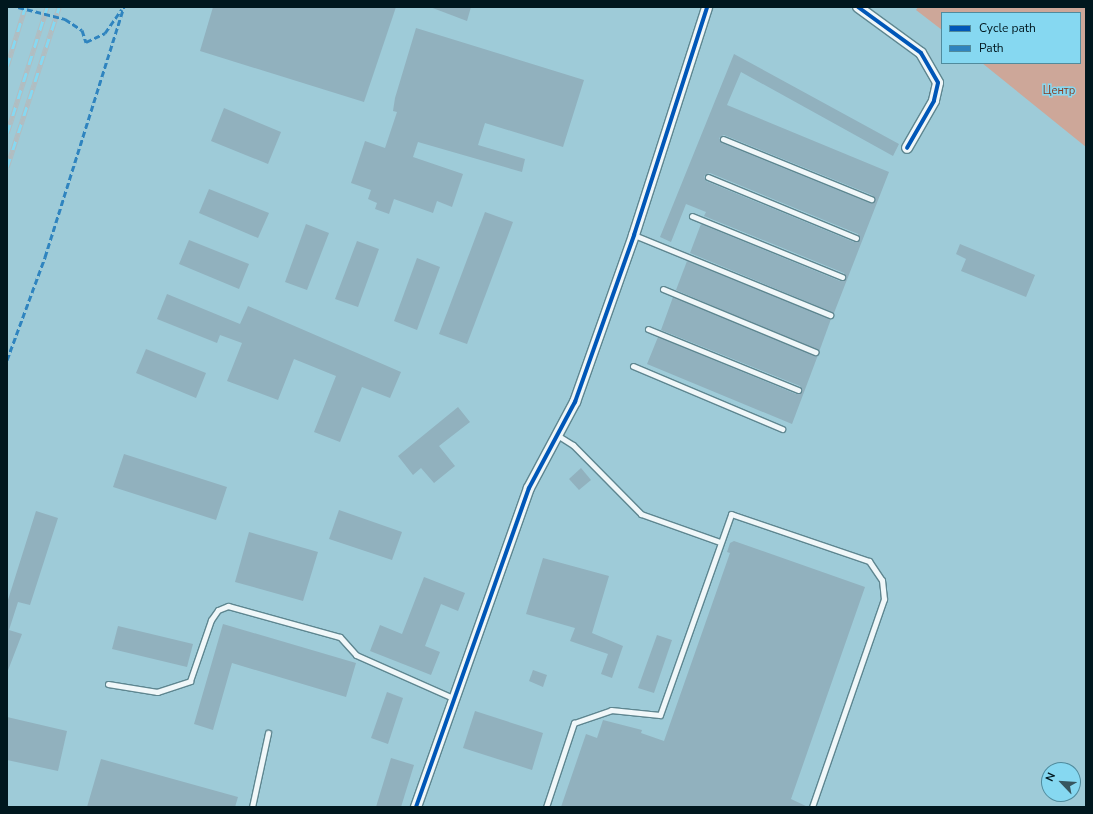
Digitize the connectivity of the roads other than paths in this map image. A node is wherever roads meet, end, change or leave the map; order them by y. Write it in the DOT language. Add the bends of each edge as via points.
graph roads {
  1 [pos="707,7"];
  2 [pos="858,7"];
  3 [pos="723,138"];
  4 [pos="907,148"];
  5 [pos="708,177"];
  6 [pos="871,199"];
  7 [pos="692,216"];
  8 [pos="634,235"];
  9 [pos="856,238"];
  10 [pos="842,277"];
  11 [pos="663,289"];
  12 [pos="830,316"];
  13 [pos="648,329"];
  14 [pos="815,352"];
  15 [pos="632,366"];
  16 [pos="798,390"];
  17 [pos="782,430"];
  18 [pos="557,435"];
  19 [pos="720,542"];
  20 [pos="108,684"];
  21 [pos="453,698"];
  22 [pos="268,733"];
  23 [pos="252,807"];
  24 [pos="416,807"];
  25 [pos="546,807"];
  26 [pos="812,807"];
  1 -- 8 [label="street"];
  2 -- 4 [label="street" via="921,53 938,83 934,101"];
  3 -- 6 [label="lane"];
  5 -- 9 [label="lane"];
  7 -- 10 [label="lane"];
  8 -- 12 [label="lane"];
  8 -- 18 [label="street" via="574,402"];
  11 -- 14 [label="lane"];
  13 -- 16 [label="lane"];
  15 -- 17 [label="lane"];
  18 -- 19 [label="lane" via="574,445 641,514"];
  18 -- 21 [label="street" via="529,488"];
  19 -- 25 [label="lane" via="660,715 611,710 574,723"];
  19 -- 26 [label="lane" via="731,514 869,561 882,580 884,599"];
  20 -- 21 [label="lane" via="157,692 190,681 211,620 218,610 228,606 340,637 356,655"];
  21 -- 24 [label="street"];
  22 -- 23 [label="lane"];
}
